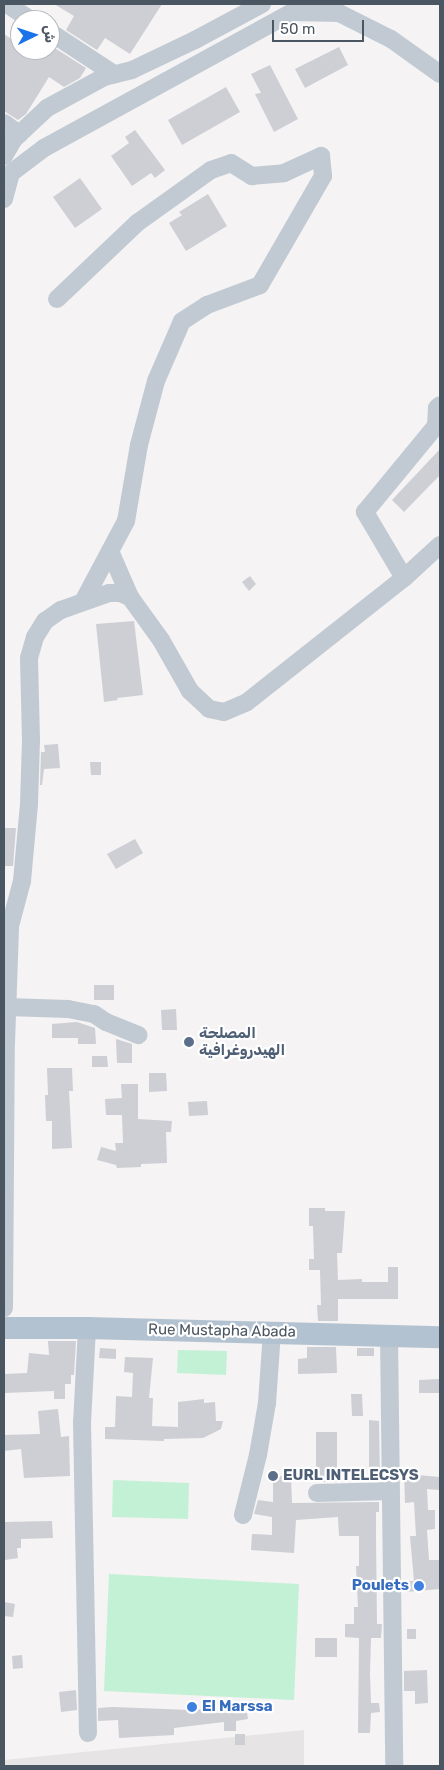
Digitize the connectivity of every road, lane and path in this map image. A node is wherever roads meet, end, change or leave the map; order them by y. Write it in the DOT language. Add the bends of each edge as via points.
graph roads {
  1 [pos="262,4"];
  2 [pos="60,39"];
  3 [pos="114,74"];
  4 [pos="440,74"];
  5 [pos="4,123"];
  6 [pos="19,134"];
  7 [pos="4,156"];
  8 [pos="4,199"];
  9 [pos="57,299"];
  10 [pos="440,405"];
  11 [pos="438,425"];
  12 [pos="440,545"];
  13 [pos="110,551"];
  14 [pos="404,578"];
  15 [pos="130,597"];
  16 [pos="84,600"];
  17 [pos="7,1007"];
  18 [pos="139,1035"];
  19 [pos="4,1308"];
  20 [pos="4,1328"];
  21 [pos="87,1328"];
  22 [pos="272,1332"];
  23 [pos="389,1335"];
  24 [pos="440,1337"];
  25 [pos="390,1491"];
  26 [pos="318,1493"];
  27 [pos="243,1515"];
  28 [pos="88,1733"];
  29 [pos="394,1766"];
  1 -- 3 [label="street" via="132,70"];
  2 -- 3 [label="street"];
  3 -- 6 [label="street" via="47,108"];
  4 -- 8 [label="street" via="392,39 339,13 292,12 44,148 11,173"];
  5 -- 6 [label="street"];
  6 -- 7 [label="street"];
  9 -- 13 [label="street" via="137,223 211,170 231,163 252,176 284,172 321,156 323,176 260,285 207,305 182,321 156,381 139,445 126,522"];
  10 -- 11 [label="street" via="437,408"];
  11 -- 14 [label="street" via="365,512"];
  12 -- 14 [label="street"];
  13 -- 15 [label="street"];
  13 -- 16 [label="street"];
  14 -- 15 [label="street" via="248,702 224,712 209,709 190,691 162,640"];
  15 -- 16 [label="street" via="109,593"];
  16 -- 17 [label="street" via="60,610 45,621 35,637 29,658 29,804 22,881 10,926"];
  17 -- 18 [label="street" via="68,1009 94,1014"];
  17 -- 19 [label="street"];
  20 -- 21 [label="main road, Rue Mustapha Abada"];
  21 -- 22 [label="main road, Rue Mustapha Abada"];
  21 -- 28 [label="street" via="82,1422"];
  22 -- 23 [label="main road, Rue Mustapha Abada"];
  22 -- 27 [label="street" via="267,1403"];
  23 -- 24 [label="main road, Rue Mustapha Abada"];
  23 -- 25 [label="street"];
  25 -- 26 [label="street"];
  25 -- 29 [label="street"];
}
